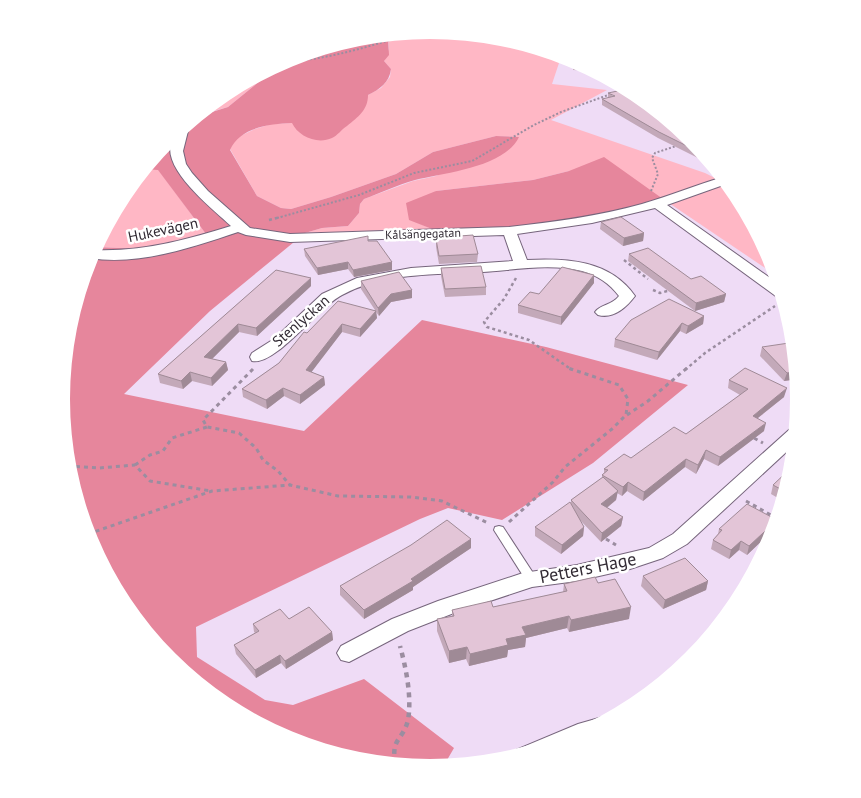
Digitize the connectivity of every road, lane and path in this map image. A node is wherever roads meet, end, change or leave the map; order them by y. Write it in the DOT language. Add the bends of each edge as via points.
graph roads {
  1 [pos="383,42"];
  2 [pos="312,59"];
  3 [pos="618,91"];
  4 [pos="178,142"];
  5 [pos="684,143"];
  6 [pos="718,183"];
  7 [pos="656,205"];
  8 [pos="240,227"];
  9 [pos="509,231"];
  10 [pos="101,254"];
  11 [pos="624,260"];
  12 [pos="517,265"];
  13 [pos="648,279"];
  14 [pos="676,288"];
  15 [pos="653,290"];
  16 [pos="775,296"];
  17 [pos="777,301"];
  18 [pos="603,312"];
  19 [pos="258,357"];
  20 [pos="626,415"];
  21 [pos="207,427"];
  22 [pos="789,440"];
  23 [pos="135,466"];
  24 [pos="77,467"];
  25 [pos="290,485"];
  26 [pos="212,491"];
  27 [pos="730,492"];
  28 [pos="772,516"];
  29 [pos="499,530"];
  30 [pos="96,531"];
  31 [pos="530,579"];
  32 [pos="400,625"];
  33 [pos="349,653"];
  34 [pos="393,757"];
  1 -- 2 [label="path"];
  3 -- 8 [label="path" via="561,112 472,161 414,173 359,195"];
  4 -- 8 [label="street, Kålsängegatan" via="177,153 184,171"];
  5 -- 7 [label="path" via="655,153 652,158 658,174 648,199"];
  6 -- 7 [label="street, Kålsängegatan"];
  7 -- 9 [label="street, Kålsängegatan" via="544,228"];
  7 -- 16 [label="street"];
  8 -- 9 [label="street, Kålsängegatan" via="260,234 290,238"];
  8 -- 10 [label="street, Hukevägen" via="154,250"];
  9 -- 12 [label="street"];
  11 -- 13 [label="path"];
  12 -- 18 [label="street, Stenlyckan" via="584,267 614,280 627,296 619,306"];
  12 -- 19 [label="street, Stenlyckan" via="392,275 348,286 327,296 280,342"];
  12 -- 20 [label="path" via="517,280 484,322 487,327 529,340 567,368 618,385 628,399"];
  14 -- 15 [label="path" via="660,293"];
  17 -- 20 [label="path"];
  19 -- 21 [label="path" via="251,372 203,420"];
  20 -- 29 [label="path"];
  21 -- 23 [label="path" via="172,438 163,451 150,455"];
  21 -- 25 [label="path" via="239,433"];
  22 -- 27 [label="street, Petters Hage"];
  23 -- 24 [label="path"];
  23 -- 26 [label="path" via="150,481"];
  25 -- 26 [label="path"];
  25 -- 29 [label="path" via="338,496 411,497 442,501"];
  26 -- 30 [label="path"];
  27 -- 28 [label="path"];
  27 -- 31 [label="street, Petters Hage" via="680,539 656,553 577,573"];
  29 -- 31 [label="lane"];
  31 -- 32 [label="street, Petters Hage"];
  32 -- 33 [label="street, Petters Hage"];
  32 -- 34 [label="path" via="402,630 398,634 406,663 408,718 405,730 394,742"];
}
